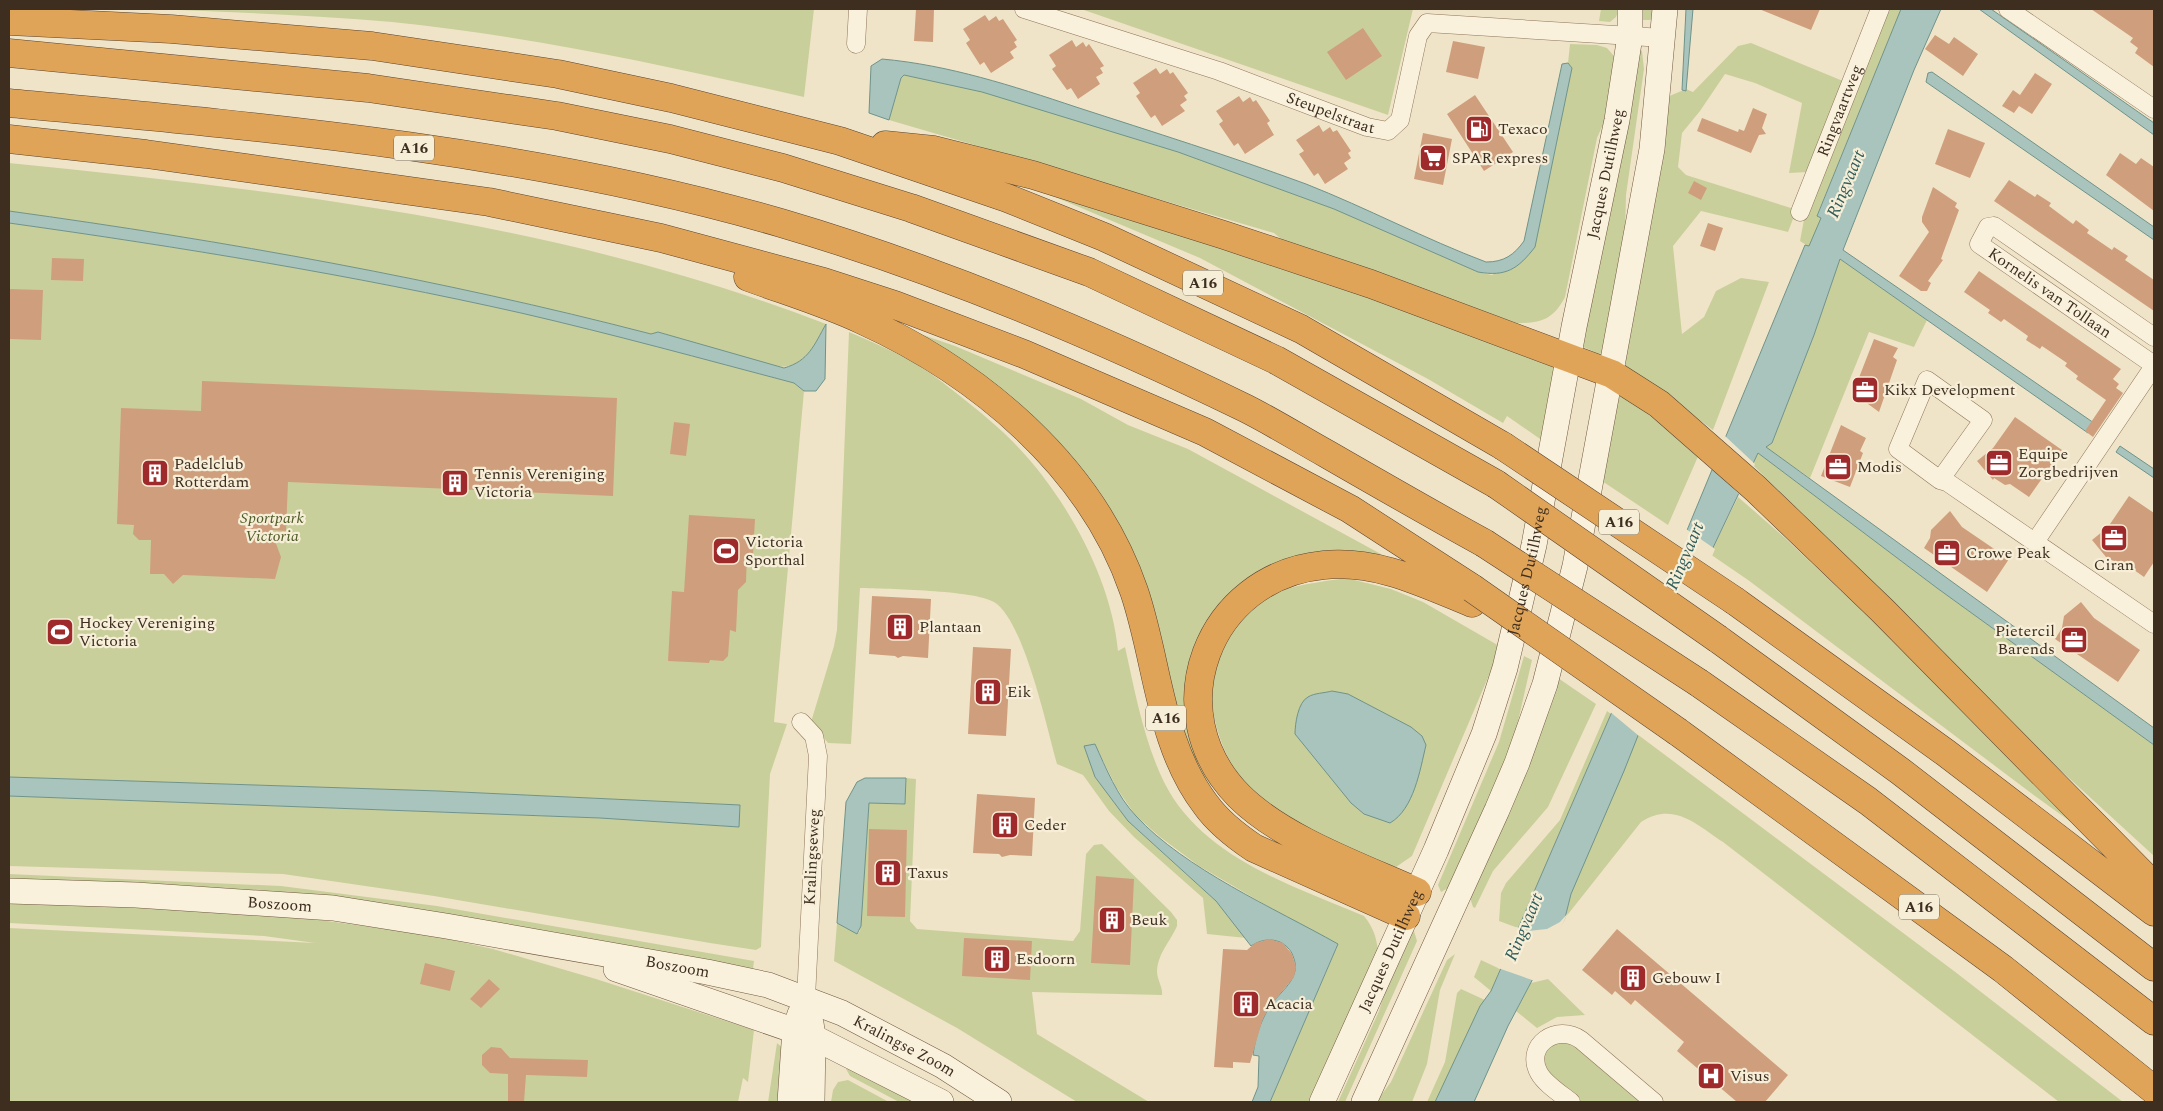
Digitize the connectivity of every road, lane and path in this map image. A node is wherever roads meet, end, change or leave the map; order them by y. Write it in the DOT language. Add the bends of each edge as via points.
graph roads {
  1 [pos="858,9"];
  2 [pos="1024,9"];
  3 [pos="1630,9"];
  4 [pos="1665,9"];
  5 [pos="1880,9"];
  6 [pos="2008,9"];
  7 [pos="9,21"];
  8 [pos="1630,36"];
  9 [pos="1663,38"];
  10 [pos="856,44"];
  11 [pos="9,53"];
  12 [pos="9,103"];
  13 [pos="2154,109"];
  14 [pos="9,139"];
  15 [pos="886,151"];
  16 [pos="1800,212"];
  17 [pos="809,289"];
  18 [pos="2154,337"];
  19 [pos="1569,357"];
  20 [pos="2154,366"];
  21 [pos="1612,374"];
  22 [pos="1940,480"];
  23 [pos="2035,542"];
  24 [pos="1472,596"];
  25 [pos="2154,624"];
  26 [pos="801,722"];
  27 [pos="2154,886"];
  28 [pos="9,891"];
  29 [pos="1412,904"];
  30 [pos="2154,912"];
  31 [pos="1447,923"];
  32 [pos="547,945"];
  33 [pos="2154,967"];
  34 [pos="806,998"];
  35 [pos="2154,1021"];
  36 [pos="804,1033"];
  37 [pos="2154,1090"];
  38 [pos="790,1102"];
  39 [pos="812,1102"];
  40 [pos="941,1102"];
  41 [pos="999,1102"];
  42 [pos="1322,1102"];
  43 [pos="1364,1102"];
  44 [pos="1571,1102"];
  45 [pos="1654,1102"];
  1 -- 10 [label="street"];
  2 -- 8 [label="street, Steupelstraat" via="1219,71 1388,132 1400,120 1418,36 1428,23"];
  3 -- 8 [label="main road, Jacques Dutilhweg"];
  4 -- 9 [label="main road"];
  5 -- 16 [label="street, Ringvaartweg"];
  6 -- 13 [label="street"];
  7 -- 15 [label="highway, A16" via="171,28 372,46 558,74"];
  8 -- 9 [label="street, Steupelstraat"];
  8 -- 19 [label="main road, Jacques Dutilhweg" via="1617,120"];
  9 -- 21 [label="main road" via="1652,149"];
  11 -- 33 [label="highway, A16, bridge" via="368,88 557,116 670,139 814,178 884,199 1080,269 1276,360 1496,484 1900,771"];
  12 -- 35 [label="highway, A16, bridge" via="350,138 547,169 664,193 879,254 1067,325 1249,410 1484,543 1699,683 1868,801"];
  14 -- 17 [label="highway, A16" via="337,179 489,202 618,229"];
  15 -- 19 [label="highway, A16" via="934,150 1033,175 1371,284"];
  15 -- 30 [label="highway, A16, bridge" via="1104,237 1301,329 1503,446 1735,601 1946,753"];
  17 -- 24 [label="highway, A16" via="876,299 1024,354 1205,432 1350,509"];
  17 -- 29 [label="highway, A16" via="939,361 998,404 1051,455 1088,501 1122,561 1134,591 1170,735 1184,769 1206,806 1219,820 1254,848"];
  18 -- 20 [label="street, Kornelis van Tollaan" via="1994,226 1988,228 1979,244"];
  19 -- 21 [label="highway"];
  19 -- 29 [label="main road, Jacques Dutilhweg" via="1534,545 1505,668 1484,734"];
  20 -- 23 [label="street"];
  21 -- 27 [label="highway" via="1659,404 1756,489 1883,610"];
  21 -- 31 [label="main road" via="1574,566 1545,684 1517,763"];
  22 -- 22 [label="street" via="1898,449 1927,380 1983,420"];
  22 -- 23 [label="street"];
  23 -- 25 [label="street"];
  24 -- 29 [label="highway, A16" via="1365,565 1322,565 1297,570 1276,578 1240,601 1209,642 1202,665 1198,705 1206,746 1214,764 1238,795 1261,815"];
  24 -- 37 [label="highway, A16, bridge" via="1531,628 1678,732 2003,969"];
  26 -- 34 [label="street, Kralingseweg" via="814,736 818,756"];
  28 -- 32 [label="main road, Boszoom" via="136,895 333,908"];
  29 -- 31 [label="main road"];
  29 -- 42 [label="main road, Jacques Dutilhweg"];
  31 -- 43 [label="main road"];
  32 -- 34 [label="main road, Boszoom" via="707,972 768,985"];
  32 -- 36 [label="main road, Boszoom"];
  34 -- 36 [label="main road, Kralingseweg"];
  34 -- 41 [label="main road, Kralingse Zoom" via="842,1013 942,1066"];
  36 -- 38 [label="main road, Kralingseweg"];
  36 -- 39 [label="main road, Kralingseweg"];
  36 -- 40 [label="main road, Kralingse Zoom"];
  44 -- 45 [label="street" via="1544,1080 1536,1065 1542,1042 1554,1034 1575,1036"];
}
